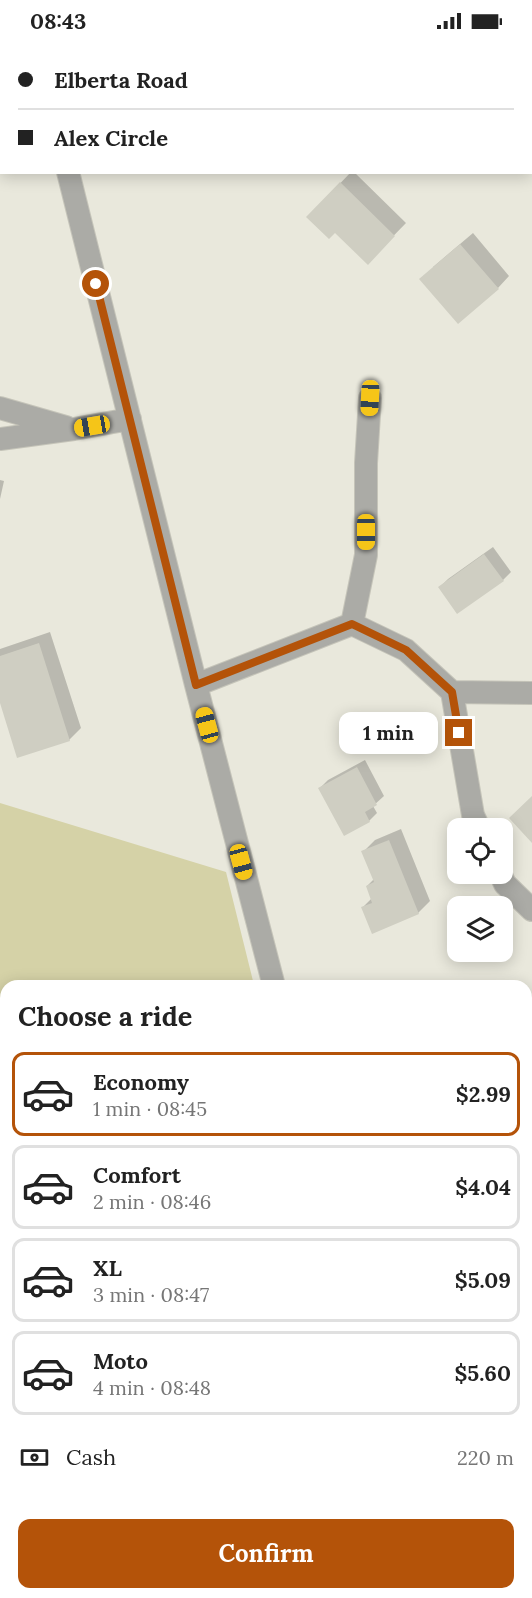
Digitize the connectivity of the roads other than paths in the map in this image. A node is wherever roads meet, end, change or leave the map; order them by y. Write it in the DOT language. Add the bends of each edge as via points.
graph roads {
  1 [pos="69,174"];
  2 [pos="370,398"];
  3 [pos="0,408"];
  4 [pos="130,419"];
  5 [pos="74,429"];
  6 [pos="0,439"];
  7 [pos="352,624"];
  8 [pos="196,685"];
  9 [pos="452,692"];
  10 [pos="532,693"];
  11 [pos="474,818"];
  12 [pos="505,884"];
  13 [pos="532,910"];
  14 [pos="272,980"];
  1 -- 4 [label="street"];
  2 -- 7 [label="street" via="366,555"];
  3 -- 5 [label="street"];
  4 -- 5 [label="street"];
  4 -- 8 [label="street"];
  5 -- 6 [label="street"];
  7 -- 8 [label="street"];
  7 -- 9 [label="street" via="406,650"];
  8 -- 14 [label="street"];
  9 -- 10 [label="street"];
  9 -- 11 [label="street"];
  12 -- 13 [label="street"];
}
